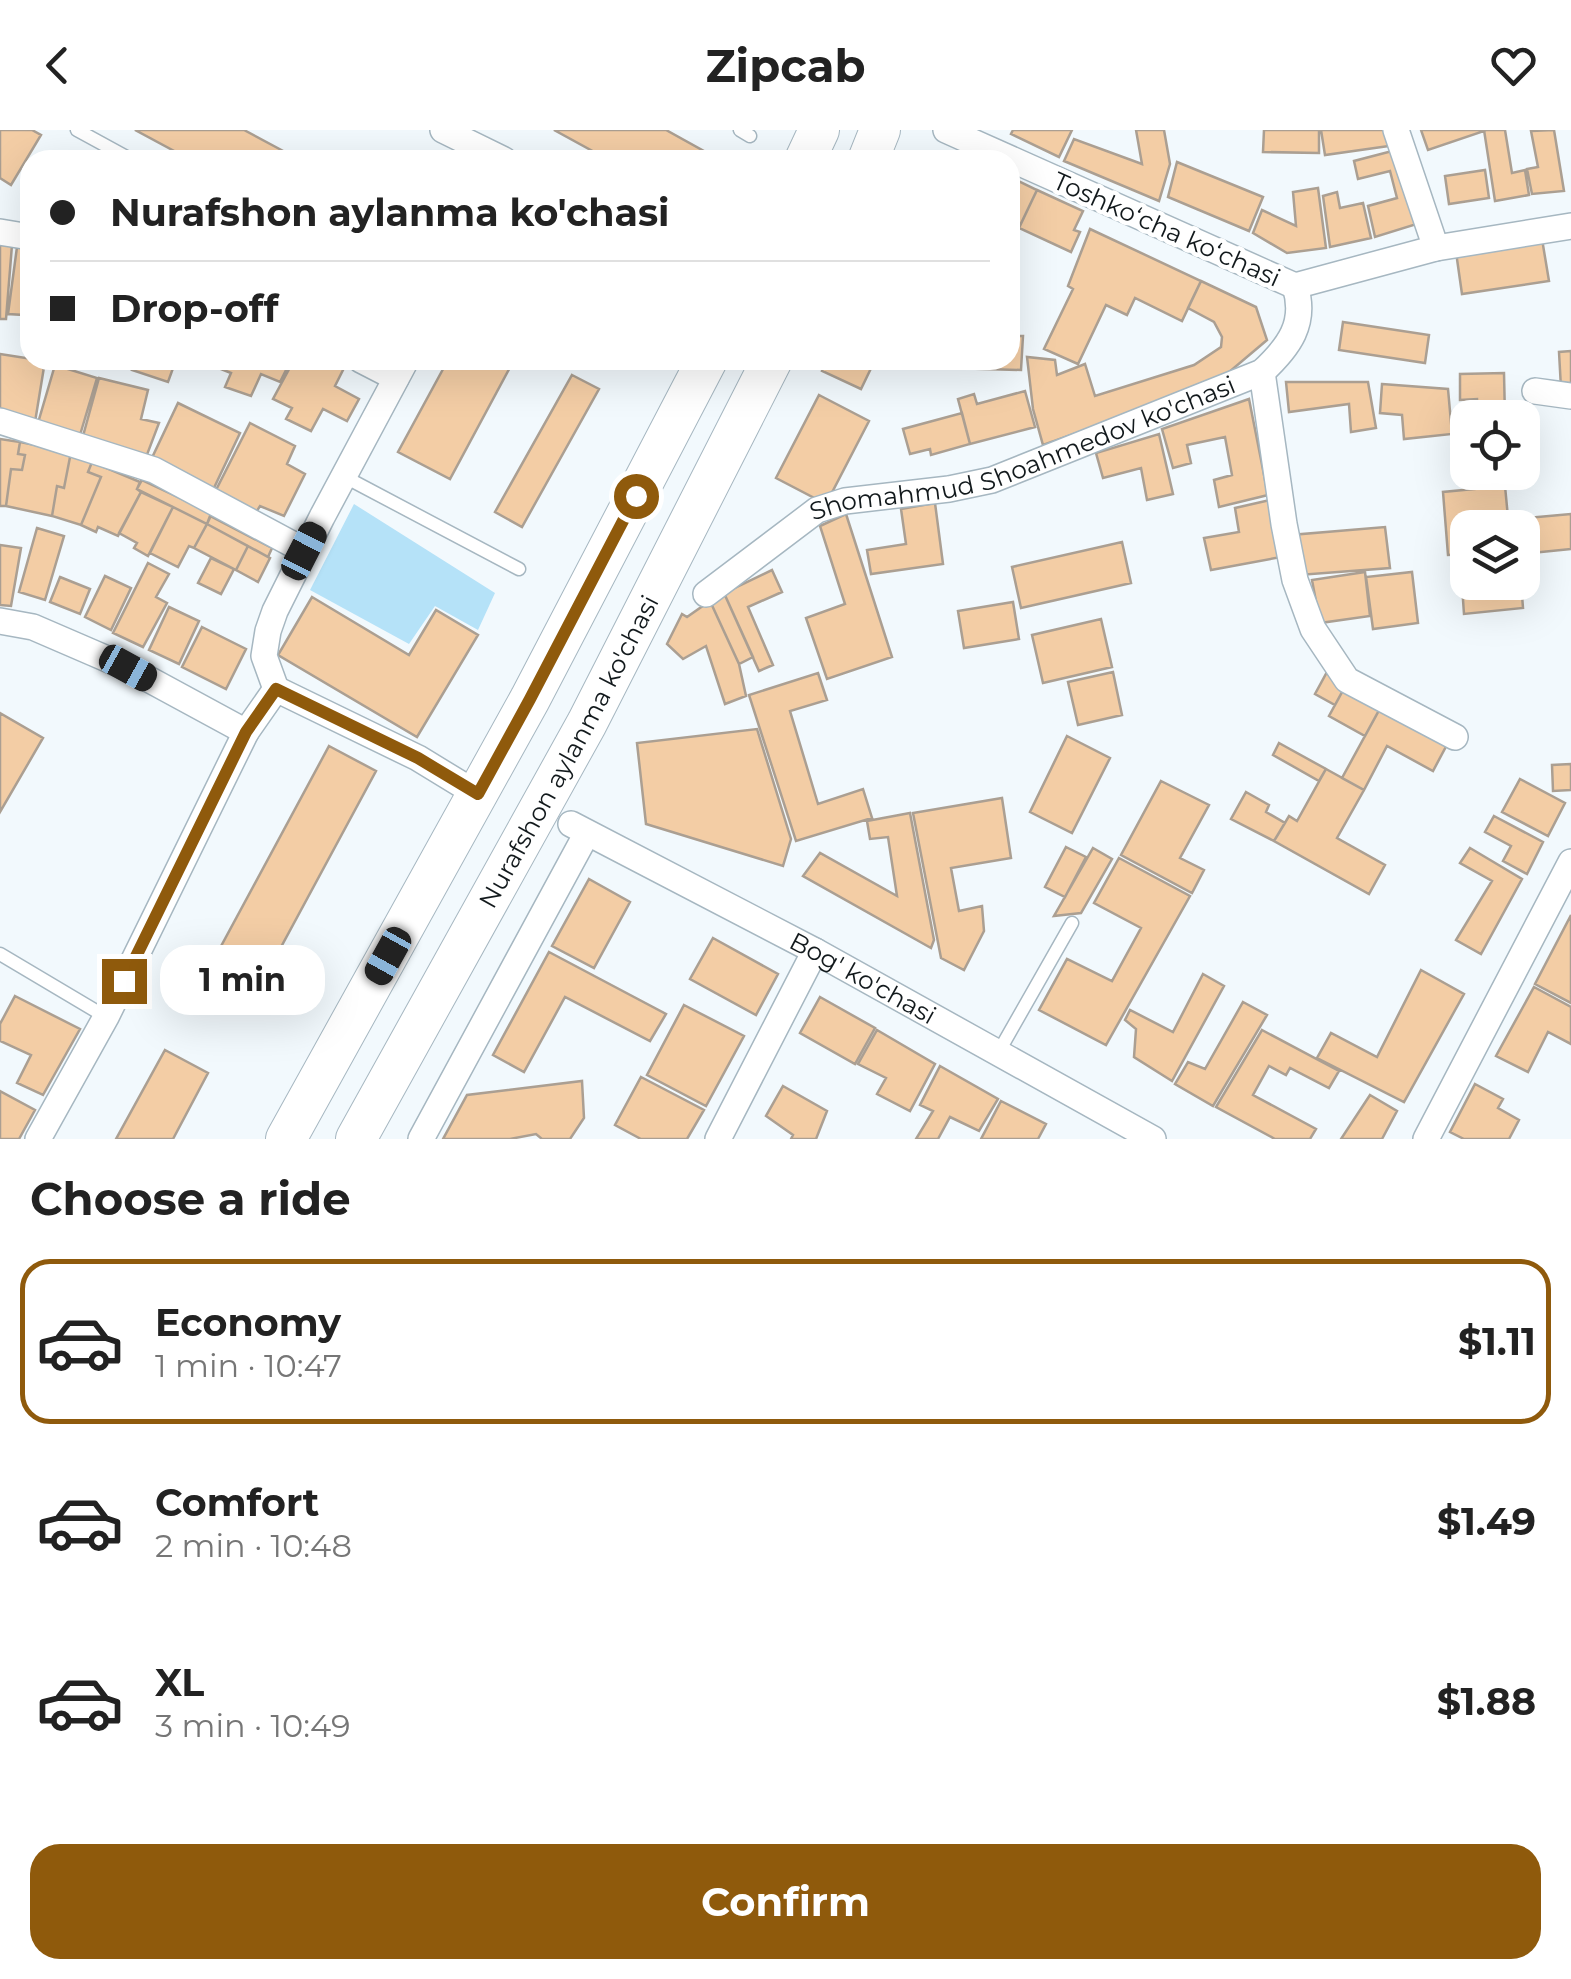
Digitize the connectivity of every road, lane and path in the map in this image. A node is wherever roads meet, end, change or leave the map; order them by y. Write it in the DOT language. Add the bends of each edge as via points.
graph roads {
  1 [pos="77,130"];
  2 [pos="443,130"];
  3 [pos="946,130"];
  4 [pos="1396,130"];
  5 [pos="114,150"];
  6 [pos="484,150"];
  7 [pos="991,150"];
  8 [pos="1020,163"];
  9 [pos="1571,226"];
  10 [pos="1436,248"];
  11 [pos="1296,286"];
  12 [pos="400,370"];
  13 [pos="703,370"];
  14 [pos="767,370"];
  15 [pos="1262,372"];
  16 [pos="1536,391"];
  17 [pos="1571,396"];
  18 [pos="0,422"];
  19 [pos="345,477"];
  20 [pos="304,551"];
  21 [pos="519,569"];
  22 [pos="706,594"];
  23 [pos="0,622"];
  24 [pos="276,689"];
  25 [pos="246,732"];
  26 [pos="1455,737"];
  27 [pos="478,794"];
  28 [pos="1571,862"];
  29 [pos="1072,923"];
  30 [pos="815,951"];
  31 [pos="0,954"];
  32 [pos="106,1017"];
  33 [pos="998,1053"];
  34 [pos="38,1139"];
  35 [pos="286,1139"];
  36 [pos="356,1139"];
  37 [pos="420,1139"];
  38 [pos="718,1139"];
  39 [pos="1153,1139"];
  40 [pos="1426,1139"];
  1 -- 5 [label="lane"];
  2 -- 6 [label="street"];
  3 -- 7 [label="street, Toshkoʻcha koʻchasi"];
  4 -- 10 [label="street"];
  8 -- 11 [label="street, Toshkoʻcha koʻchasi"];
  9 -- 10 [label="street, Toshkoʻcha koʻchasi"];
  10 -- 11 [label="street, Toshkoʻcha koʻchasi"];
  11 -- 15 [label="street, Shomahmud Shoahmedov ko'chasi" via="1302,306 1293,334"];
  12 -- 19 [label="street"];
  13 -- 27 [label="main road"];
  14 -- 36 [label="main road, Nurafshon aylanma ko'chasi" via="587,723"];
  15 -- 22 [label="street, Shomahmud Shoahmedov ko'chasi" via="992,480 818,510"];
  15 -- 26 [label="street" via="1295,580 1313,629 1347,680"];
  16 -- 17 [label="street"];
  18 -- 20 [label="street" via="154,470"];
  19 -- 20 [label="street"];
  19 -- 21 [label="lane"];
  20 -- 24 [label="street" via="268,631 264,656"];
  23 -- 25 [label="street" via="33,627 128,668"];
  24 -- 25 [label="street"];
  24 -- 27 [label="street"];
  25 -- 32 [label="street"];
  27 -- 35 [label="main road"];
  28 -- 40 [label="street"];
  29 -- 33 [label="lane"];
  30 -- 33 [label="street, Bog' ko'chasi"];
  30 -- 37 [label="street, Bog' ko'chasi" via="579,828"];
  30 -- 38 [label="street"];
  31 -- 32 [label="lane"];
  32 -- 34 [label="street"];
  33 -- 39 [label="street, Bog' ko'chasi"];
}
